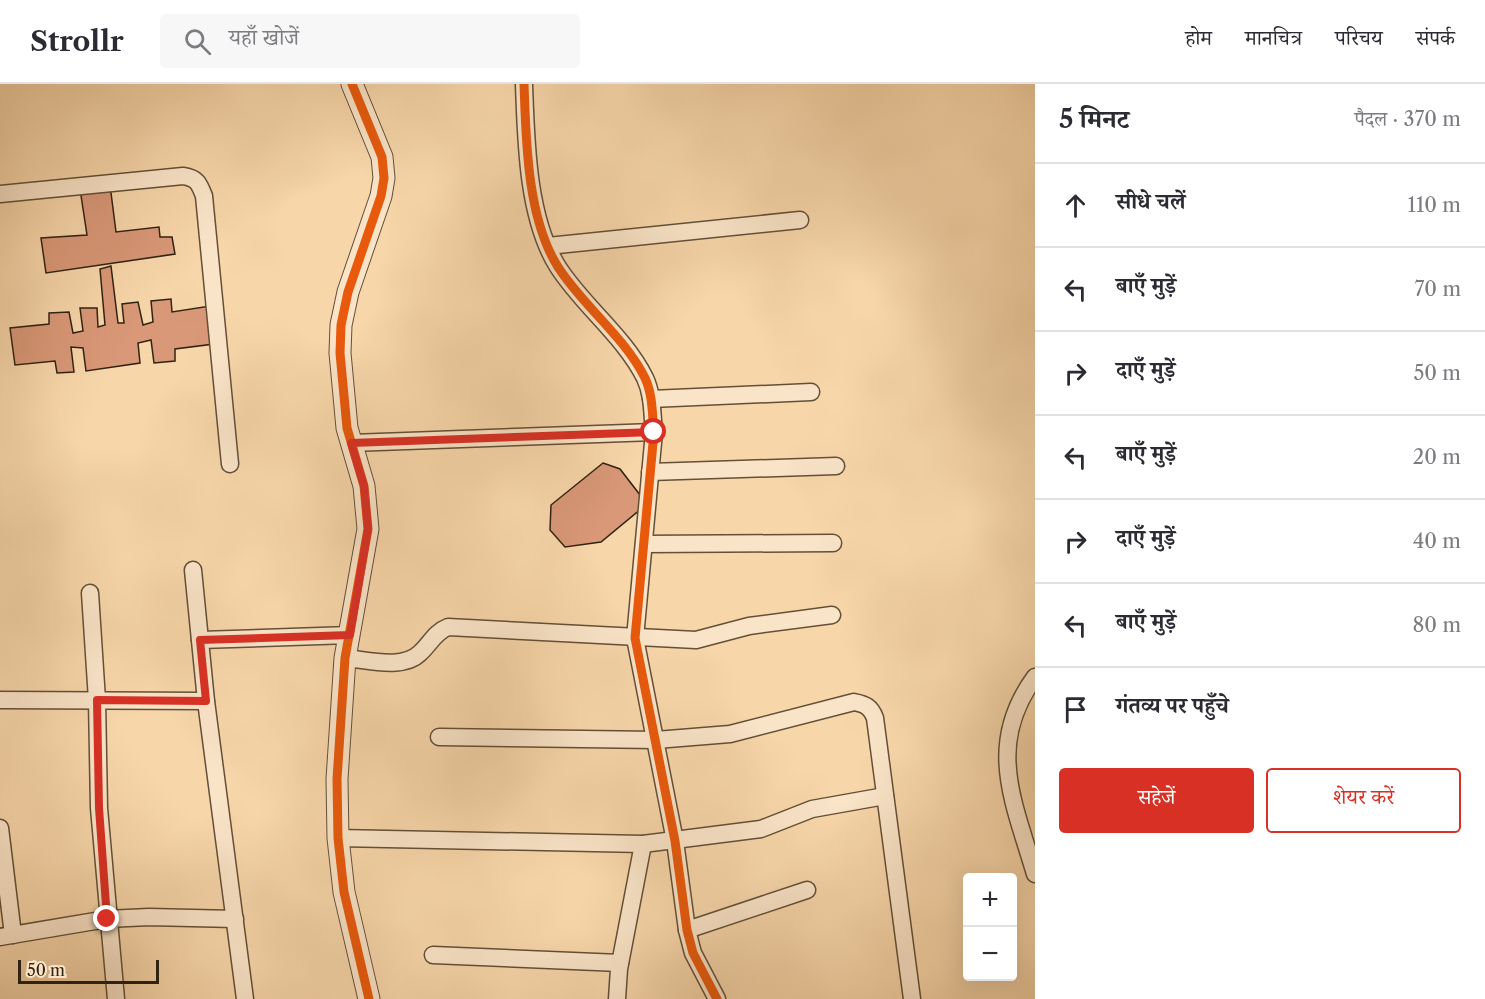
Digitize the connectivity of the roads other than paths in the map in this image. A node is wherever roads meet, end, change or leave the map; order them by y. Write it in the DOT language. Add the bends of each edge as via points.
graph roads {
  1 [pos="352,84"];
  2 [pos="524,84"];
  3 [pos="0,194"];
  4 [pos="800,220"];
  5 [pos="548,246"];
  6 [pos="811,392"];
  7 [pos="651,399"];
  8 [pos="654,432"];
  9 [pos="351,443"];
  10 [pos="230,464"];
  11 [pos="836,466"];
  12 [pos="650,472"];
  13 [pos="833,543"];
  14 [pos="644,544"];
  15 [pos="193,570"];
  16 [pos="90,593"];
  17 [pos="832,615"];
  18 [pos="350,635"];
  19 [pos="636,638"];
  20 [pos="200,640"];
  21 [pos="345,658"];
  22 [pos="1035,676"];
  23 [pos="0,700"];
  24 [pos="97,700"];
  25 [pos="206,701"];
  26 [pos="439,737"];
  27 [pos="656,740"];
  28 [pos="885,796"];
  29 [pos="0,828"];
  30 [pos="338,838"];
  31 [pos="675,841"];
  32 [pos="643,844"];
  33 [pos="1035,874"];
  34 [pos="807,890"];
  35 [pos="107,919"];
  36 [pos="235,920"];
  37 [pos="687,930"];
  38 [pos="6,936"];
  39 [pos="433,955"];
  40 [pos="620,963"];
  41 [pos="116,999"];
  42 [pos="245,999"];
  43 [pos="369,999"];
  44 [pos="617,999"];
  45 [pos="717,999"];
  46 [pos="912,999"];
  1 -- 9 [label="street" via="382,157 384,178 341,325 340,353"];
  2 -- 5 [label="street" via="529,166 540,226"];
  3 -- 10 [label="street" via="183,177 192,177 199,183 204,196"];
  4 -- 5 [label="street"];
  5 -- 7 [label="street" via="579,294 631,356"];
  6 -- 7 [label="street"];
  7 -- 8 [label="street"];
  8 -- 9 [label="street"];
  8 -- 12 [label="street"];
  9 -- 18 [label="street" via="364,486 368,529"];
  11 -- 12 [label="street"];
  12 -- 14 [label="street"];
  13 -- 14 [label="street"];
  14 -- 19 [label="street"];
  15 -- 20 [label="street"];
  16 -- 24 [label="street"];
  17 -- 19 [label="street" via="749,626 696,640"];
  18 -- 20 [label="street"];
  18 -- 21 [label="street"];
  19 -- 21 [label="street" via="448,627 406,662"];
  19 -- 27 [label="street"];
  20 -- 25 [label="street"];
  21 -- 30 [label="street" via="337,779"];
  22 -- 33 [label="street" via="1020,699 1005,757"];
  23 -- 24 [label="street"];
  24 -- 25 [label="street"];
  24 -- 35 [label="street"];
  25 -- 36 [label="street"];
  26 -- 27 [label="street"];
  27 -- 28 [label="street" via="730,734 854,702 865,704 875,718"];
  27 -- 31 [label="street"];
  28 -- 31 [label="street" via="812,809 760,829"];
  28 -- 46 [label="street"];
  29 -- 38 [label="street"];
  30 -- 32 [label="street"];
  30 -- 43 [label="street" via="344,892"];
  31 -- 32 [label="street"];
  31 -- 37 [label="street"];
  32 -- 40 [label="street"];
  34 -- 37 [label="street"];
  35 -- 36 [label="street"];
  35 -- 38 [label="street"];
  35 -- 41 [label="street"];
  36 -- 42 [label="street"];
  37 -- 45 [label="street" via="693,953"];
  39 -- 40 [label="street"];
  40 -- 44 [label="street"];
}
